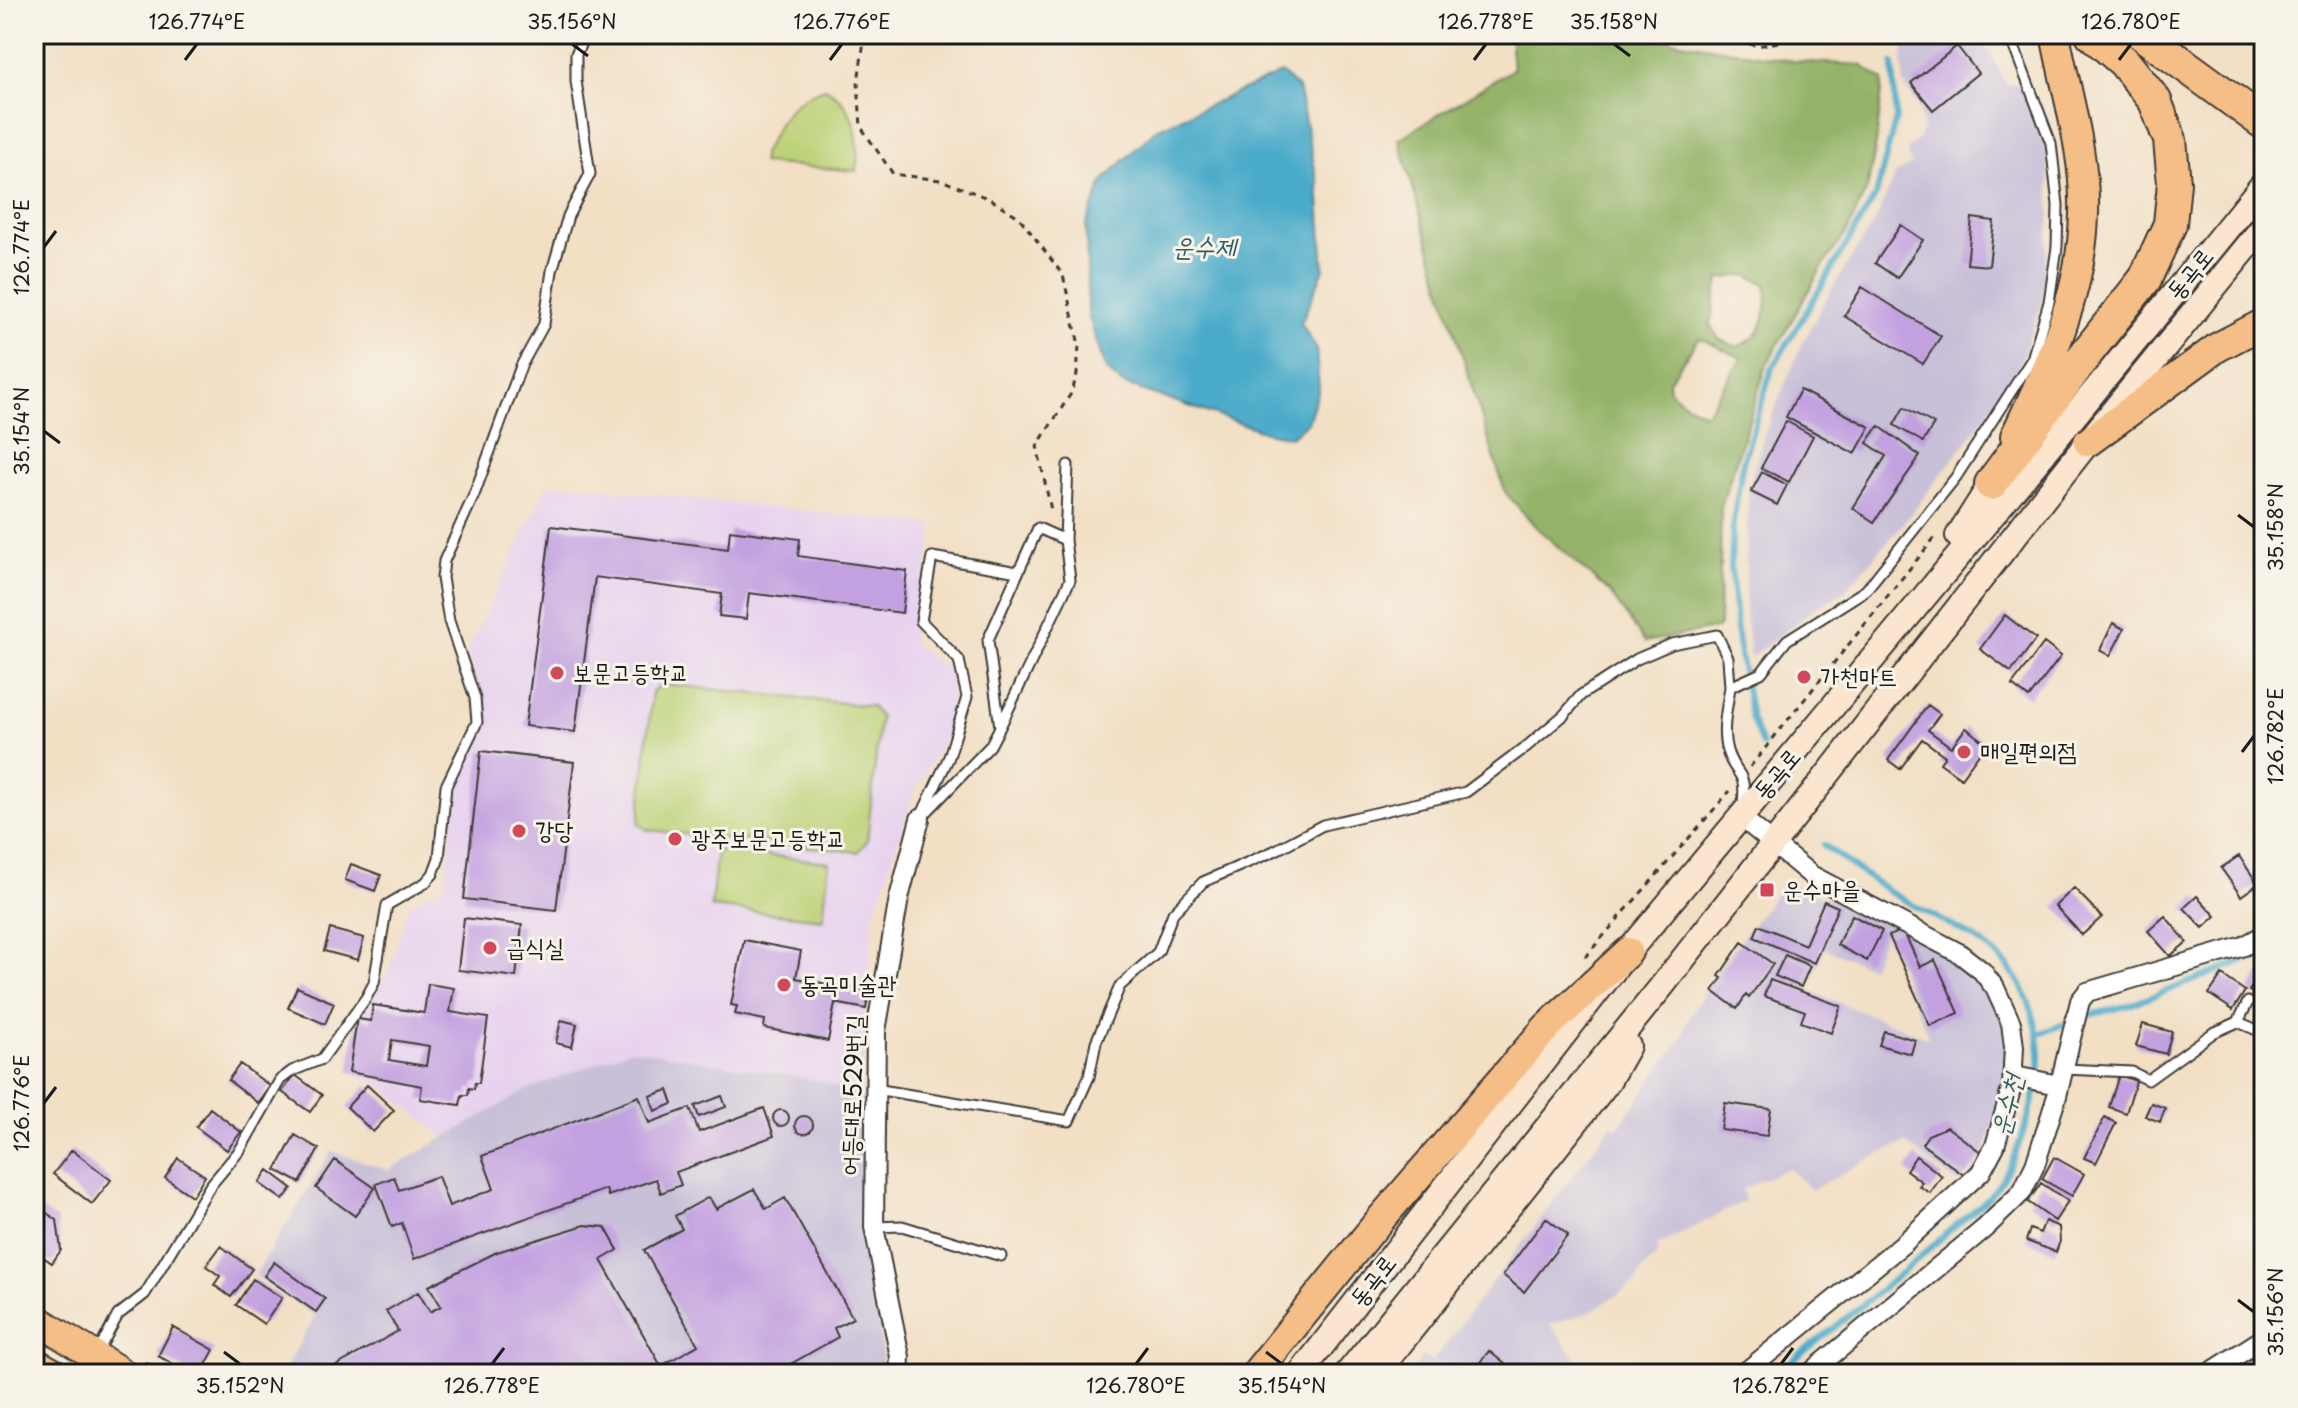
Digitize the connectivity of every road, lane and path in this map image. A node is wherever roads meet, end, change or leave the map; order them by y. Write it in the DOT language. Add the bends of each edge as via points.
graph roads {
  1 [pos="585,34"];
  2 [pos="865,34"];
  3 [pos="1714,34"];
  4 [pos="1818,34"];
  5 [pos="2009,34"];
  6 [pos="2092,34"];
  7 [pos="2142,34"];
  8 [pos="2057,44"];
  9 [pos="2254,116"];
  10 [pos="2264,183"];
  11 [pos="2264,226"];
  12 [pos="2264,323"];
  13 [pos="2088,442"];
  14 [pos="1068,465"];
  15 [pos="1991,484"];
  16 [pos="1936,536"];
  17 [pos="1061,538"];
  18 [pos="1018,572"];
  19 [pos="1900,626"];
  20 [pos="1733,685"];
  21 [pos="1000,727"];
  22 [pos="1742,776"];
  23 [pos="1741,817"];
  24 [pos="920,819"];
  25 [pos="1773,843"];
  26 [pos="2264,935"];
  27 [pos="1628,952"];
  28 [pos="1579,965"];
  29 [pos="1662,986"];
  30 [pos="2248,1002"];
  31 [pos="2238,1022"];
  32 [pos="2264,1033"];
  33 [pos="2018,1077"];
  34 [pos="2058,1079"];
  35 [pos="875,1089"];
  36 [pos="874,1227"];
  37 [pos="1001,1256"];
  38 [pos="34,1318"];
  39 [pos="2264,1338"];
  40 [pos="95,1356"];
  41 [pos="34,1362"];
  42 [pos="55,1374"];
  43 [pos="124,1374"];
  44 [pos="899,1374"];
  45 [pos="1255,1374"];
  46 [pos="1300,1374"];
  47 [pos="1347,1374"];
  48 [pos="1376,1374"];
  49 [pos="1743,1374"];
  50 [pos="1809,1374"];
  51 [pos="2208,1374"];
  1 -- 40 [label="lane" via="576,54 576,81 590,174 568,216 544,324 521,366 444,561 449,621 475,698 477,722 446,786 439,858 425,883 387,905 374,983 366,998 322,1059 280,1080 145,1294 118,1315"];
  2 -- 17 [label="path" via="858,82 861,127 893,174 941,180 990,199 1019,217 1063,275 1079,345 1077,374 1072,392 1037,446"];
  3 -- 4 [label="path" via="1758,46"];
  5 -- 20 [label="lane" via="2051,143 2058,205 2049,302 2032,359 1956,477 1866,590 1787,640 1761,673"];
  6 -- 15 [label="highway" via="2124,62 2155,101 2170,140 2170,224 2145,279"];
  7 -- 9 [label="highway"];
  8 -- 15 [label="main road" via="2077,143 2084,211 2081,258 2053,357"];
  10 -- 19 [label="main road, 동곡로"];
  11 -- 13 [label="main road, 동곡로"];
  12 -- 13 [label="main road" via="2218,347"];
  13 -- 25 [label="main road, 동곡로"];
  14 -- 17 [label="lane"];
  15 -- 19 [label="main road"];
  16 -- 22 [label="path"];
  17 -- 18 [label="lane" via="1038,528"];
  17 -- 21 [label="lane" via="1070,580"];
  18 -- 21 [label="lane" via="988,640"];
  18 -- 24 [label="lane" via="932,557 921,621 959,660 967,697 949,757"];
  19 -- 23 [label="main road, 동곡로"];
  20 -- 22 [label="lane" via="1725,727 1727,752"];
  20 -- 35 [label="lane" via="1717,635 1672,644 1637,659 1581,695 1564,715 1466,792 1323,825 1203,882 1173,913 1158,952 1120,986 1069,1121"];
  21 -- 24 [label="lane" via="990,746"];
  22 -- 23 [label="lane"];
  22 -- 28 [label="path"];
  23 -- 25 [label="street"];
  23 -- 27 [label="main road, 동곡로"];
  24 -- 35 [label="street, 어등대로529번길" via="899,898 879,1016"];
  25 -- 29 [label="main road, 동곡로"];
  25 -- 33 [label="street" via="1811,875 1959,953 1982,971 2011,1023"];
  26 -- 34 [label="street" via="2244,946 2087,992"];
  27 -- 45 [label="main road" via="1547,1027"];
  27 -- 46 [label="main road, 동곡로"];
  29 -- 47 [label="main road, 동곡로"];
  29 -- 48 [label="main road" via="1607,1083"];
  30 -- 31 [label="lane"];
  31 -- 32 [label="lane"];
  31 -- 34 [label="lane" via="2213,1033 2148,1080 2132,1072"];
  33 -- 34 [label="street"];
  33 -- 49 [label="street" via="1981,1172 1904,1243"];
  34 -- 50 [label="street" via="2035,1165 2022,1192"];
  35 -- 36 [label="street, 어등대로529번길"];
  36 -- 37 [label="lane" via="902,1226"];
  36 -- 44 [label="street, 어등대로529번길"];
  38 -- 40 [label="main road"];
  39 -- 51 [label="street"];
  40 -- 43 [label="main road"];
  41 -- 42 [label="main road"];
}
